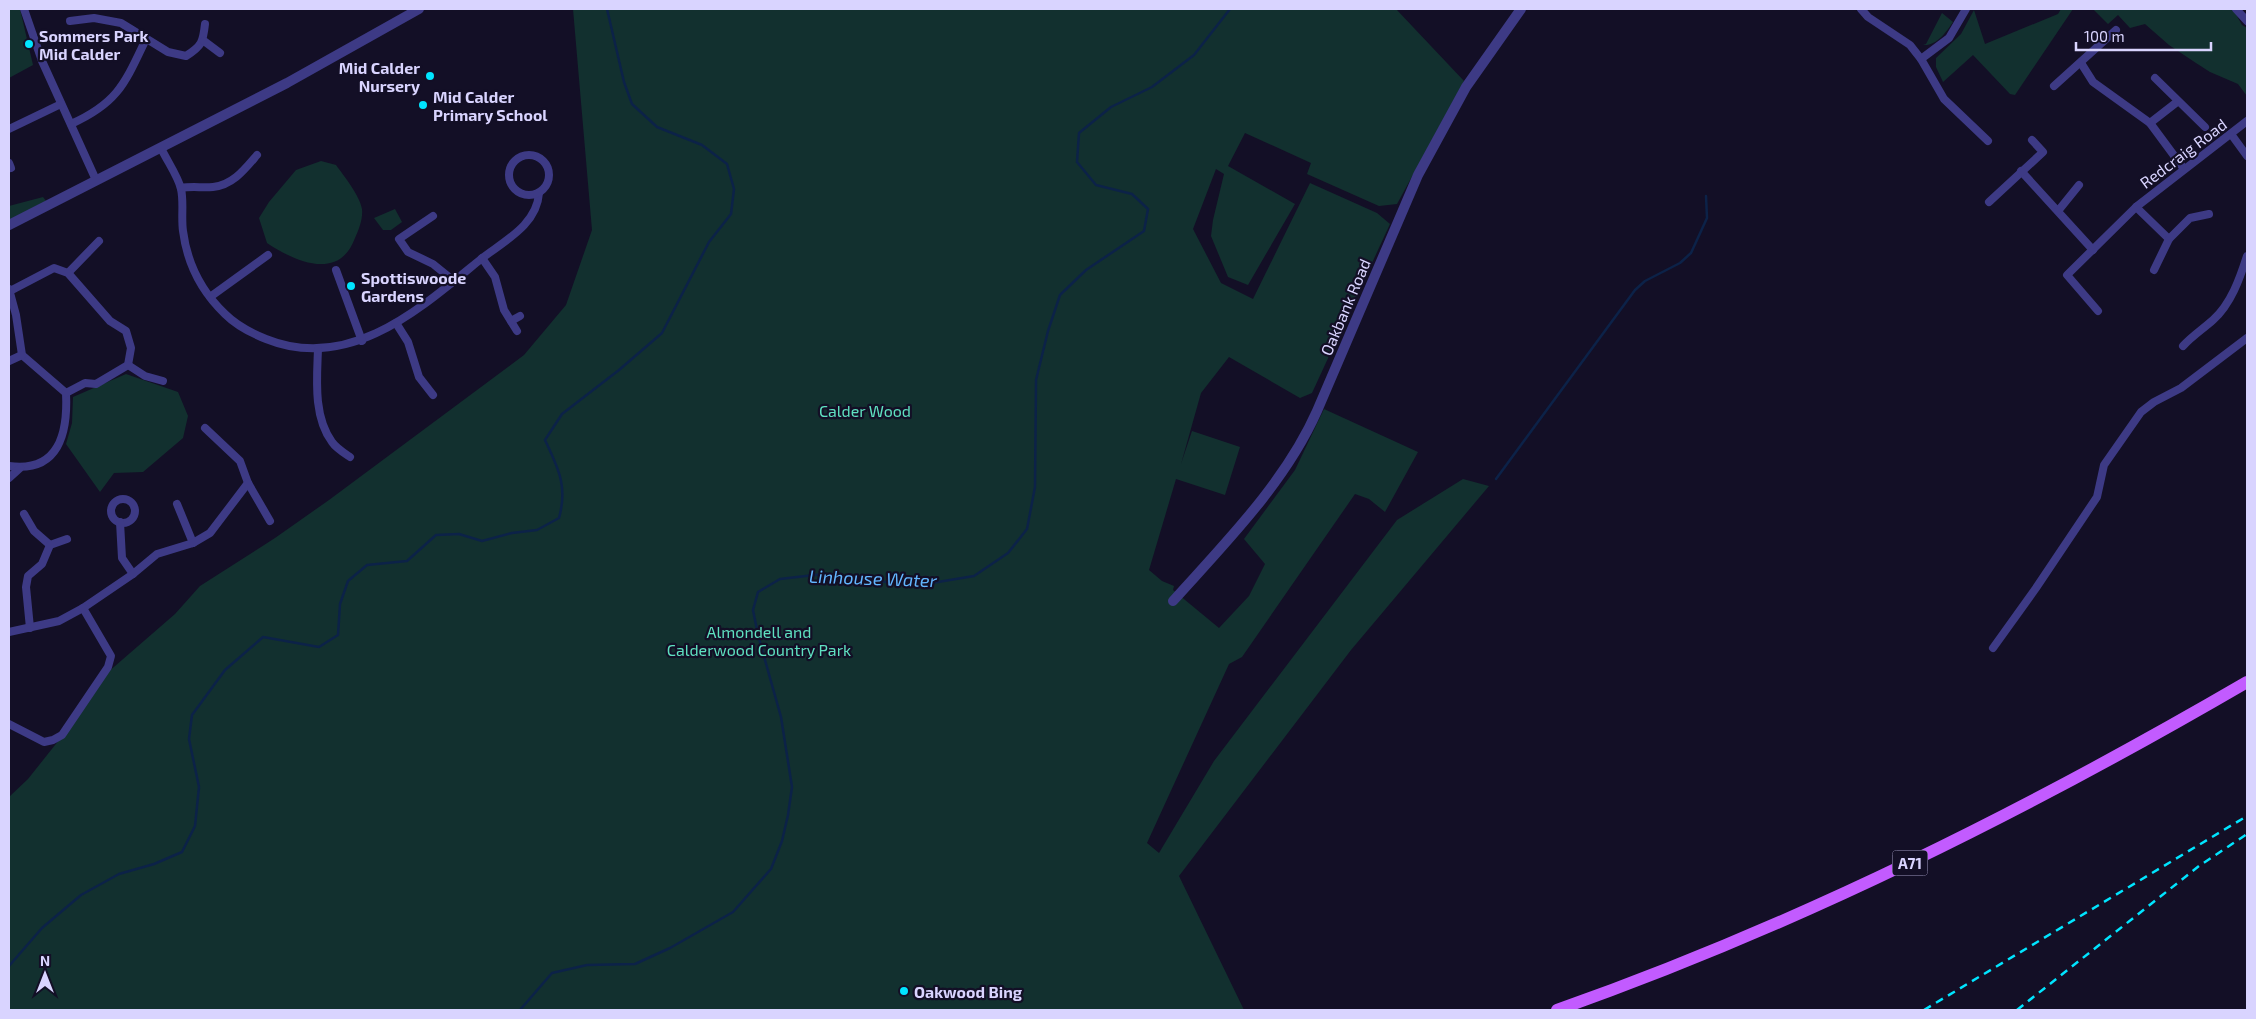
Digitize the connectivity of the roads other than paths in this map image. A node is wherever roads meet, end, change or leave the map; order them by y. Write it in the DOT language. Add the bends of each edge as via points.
graph roads {
  1 [pos="24,9"];
  2 [pos="419,9"];
  3 [pos="1521,9"];
  4 [pos="1861,9"];
  5 [pos="1966,9"];
  6 [pos="2236,9"];
  7 [pos="70,21"];
  8 [pos="2247,21"];
  9 [pos="205,24"];
  10 [pos="2116,30"];
  11 [pos="146,39"];
  12 [pos="204,41"];
  13 [pos="220,53"];
  14 [pos="1921,58"];
  15 [pos="2081,63"];
  16 [pos="2155,78"];
  17 [pos="2054,86"];
  18 [pos="2177,102"];
  19 [pos="61,104"];
  20 [pos="2247,122"];
  21 [pos="2150,123"];
  22 [pos="70,124"];
  23 [pos="2205,127"];
  24 [pos="9,129"];
  25 [pos="2231,134"];
  26 [pos="2032,140"];
  27 [pos="1988,141"];
  28 [pos="161,148"];
  29 [pos="257,155"];
  30 [pos="2247,156"];
  31 [pos="2184,169"];
  32 [pos="2021,171"];
  33 [pos="96,180"];
  34 [pos="2079,185"];
  35 [pos="181,188"];
  36 [pos="539,193"];
  37 [pos="1989,202"];
  38 [pos="2136,207"];
  39 [pos="2058,211"];
  40 [pos="2209,214"];
  41 [pos="433,216"];
  42 [pos="9,225"];
  43 [pos="2169,239"];
  44 [pos="99,241"];
  45 [pos="2093,250"];
  46 [pos="268,256"];
  47 [pos="2247,256"];
  48 [pos="482,258"];
  49 [pos="336,270"];
  50 [pos="2154,270"];
  51 [pos="68,274"];
  52 [pos="454,281"];
  53 [pos="10,290"];
  54 [pos="210,297"];
  55 [pos="2098,311"];
  56 [pos="520,316"];
  57 [pos="511,321"];
  58 [pos="396,323"];
  59 [pos="517,331"];
  60 [pos="2247,338"];
  61 [pos="362,341"];
  62 [pos="2183,346"];
  63 [pos="318,349"];
  64 [pos="22,355"];
  65 [pos="9,361"];
  66 [pos="128,365"];
  67 [pos="163,381"];
  68 [pos="66,393"];
  69 [pos="433,395"];
  70 [pos="205,428"];
  71 [pos="350,457"];
  72 [pos="9,466"];
  73 [pos="20,468"];
  74 [pos="9,478"];
  75 [pos="248,483"];
  76 [pos="177,504"];
  77 [pos="24,514"];
  78 [pos="270,521"];
  79 [pos="120,522"];
  80 [pos="67,539"];
  81 [pos="193,543"];
  82 [pos="50,545"];
  83 [pos="133,574"];
  84 [pos="1173,601"];
  85 [pos="83,608"];
  86 [pos="30,628"];
  87 [pos="9,632"];
  88 [pos="1993,648"];
  89 [pos="2247,682"];
  90 [pos="9,724"];
  91 [pos="1557,1010"];
  1 -- 19 [label="street"];
  2 -- 28 [label="street"];
  3 -- 84 [label="street, Oakbank Road" via="1466,87 1418,175 1304,436 1282,472 1248,515"];
  4 -- 14 [label="street" via="1910,45"];
  5 -- 14 [label="street" via="1949,38"];
  6 -- 8 [label="street"];
  7 -- 11 [label="street" via="94,18 121,23"];
  9 -- 12 [label="street"];
  10 -- 15 [label="street"];
  11 -- 12 [label="street" via="168,52 186,56"];
  11 -- 22 [label="street" via="114,97 91,115"];
  12 -- 13 [label="street"];
  14 -- 27 [label="street" via="1944,100"];
  15 -- 17 [label="street"];
  15 -- 21 [label="street" via="2093,82"];
  16 -- 18 [label="street"];
  18 -- 21 [label="street"];
  18 -- 23 [label="street"];
  19 -- 22 [label="street"];
  19 -- 24 [label="street"];
  20 -- 25 [label="street, Redcraig Road"];
  21 -- 31 [label="street"];
  22 -- 33 [label="street"];
  25 -- 30 [label="street"];
  25 -- 31 [label="street, Redcraig Road"];
  26 -- 32 [label="street" via="2043,152"];
  28 -- 33 [label="street"];
  28 -- 35 [label="street"];
  29 -- 35 [label="street" via="227,184"];
  31 -- 38 [label="street, Redcraig Road"];
  32 -- 37 [label="street"];
  32 -- 39 [label="street"];
  33 -- 42 [label="street"];
  34 -- 39 [label="street"];
  35 -- 54 [label="street" via="187,254"];
  36 -- 36 [label="street" via="528,196 519,193 510,183 509,172 518,158 533,155 545,163 548,182"];
  36 -- 48 [label="street" via="538,204 521,228"];
  38 -- 43 [label="street, Redcraig Road"];
  38 -- 45 [label="street, Redcraig Road"];
  39 -- 45 [label="street"];
  40 -- 43 [label="street" via="2190,218"];
  41 -- 52 [label="street" via="399,239 408,252 433,264"];
  43 -- 50 [label="street"];
  44 -- 51 [label="street"];
  45 -- 55 [label="street, Redcraig Road" via="2067,275"];
  46 -- 54 [label="street"];
  47 -- 62 [label="street" via="2224,307"];
  48 -- 52 [label="street"];
  48 -- 57 [label="street" via="495,277 504,310"];
  49 -- 61 [label="street"];
  51 -- 53 [label="street" via="50,268"];
  51 -- 66 [label="street" via="110,321 126,331 130,348"];
  52 -- 58 [label="street"];
  53 -- 64 [label="street"];
  54 -- 63 [label="street" via="246,331 279,344"];
  56 -- 57 [label="street"];
  57 -- 59 [label="street"];
  58 -- 61 [label="street"];
  58 -- 69 [label="street" via="408,342 419,377"];
  60 -- 88 [label="street" via="2181,388 2141,412 2104,465 2097,497"];
  61 -- 63 [label="street"];
  63 -- 71 [label="street" via="317,400 324,426 332,442"];
  64 -- 65 [label="street"];
  64 -- 68 [label="street"];
  66 -- 67 [label="street" via="145,376"];
  66 -- 68 [label="street" via="96,384 85,383"];
  68 -- 73 [label="street" via="64,433 54,454"];
  70 -- 75 [label="street" via="240,461"];
  72 -- 73 [label="street"];
  73 -- 74 [label="street"];
  75 -- 78 [label="street"];
  75 -- 81 [label="street" via="210,533"];
  76 -- 81 [label="street"];
  77 -- 82 [label="street" via="34,530"];
  79 -- 83 [label="street" via="122,558"];
  80 -- 82 [label="street"];
  81 -- 83 [label="street" via="157,554"];
  82 -- 86 [label="street" via="42,564 28,576"];
  83 -- 85 [label="street"];
  85 -- 86 [label="street" via="59,621"];
  85 -- 90 [label="street" via="111,656 108,667 62,734 53,740 44,742"];
  86 -- 87 [label="street"];
  89 -- 91 [label="main road, A71" via="2152,738 1868,883 1735,941"];
}
